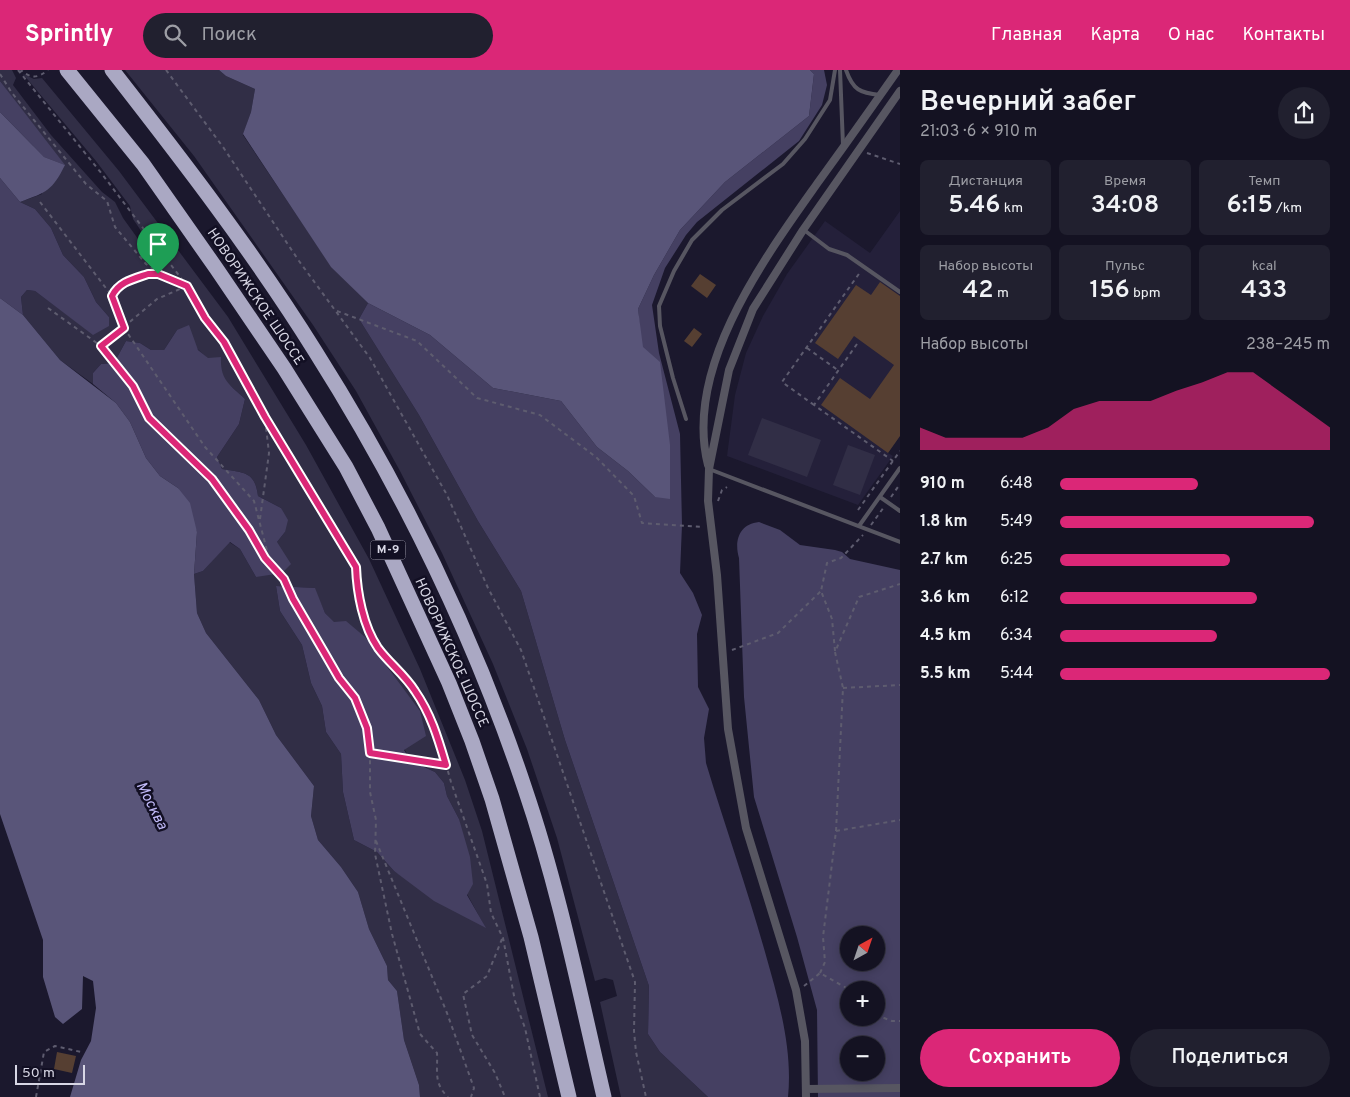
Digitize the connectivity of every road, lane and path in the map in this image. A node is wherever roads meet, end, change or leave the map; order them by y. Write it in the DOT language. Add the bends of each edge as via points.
graph roads {
  1 [pos="48,70"];
  2 [pos="67,70"];
  3 [pos="112,70"];
  4 [pos="166,70"];
  5 [pos="835,70"];
  6 [pos="840,70"];
  7 [pos="846,70"];
  8 [pos="898,70"];
  9 [pos="19,71"];
  10 [pos="0,74"];
  11 [pos="900,91"];
  12 [pos="880,95"];
  13 [pos="843,148"];
  14 [pos="865,152"];
  15 [pos="900,164"];
  16 [pos="40,202"];
  17 [pos="804,230"];
  18 [pos="864,267"];
  19 [pos="158,274"];
  20 [pos="187,286"];
  21 [pos="900,292"];
  22 [pos="112,296"];
  23 [pos="48,308"];
  24 [pos="337,311"];
  25 [pos="124,328"];
  26 [pos="857,344"];
  27 [pos="101,346"];
  28 [pos="807,348"];
  29 [pos="839,371"];
  30 [pos="814,405"];
  31 [pos="265,417"];
  32 [pos="686,419"];
  33 [pos="900,451"];
  34 [pos="893,461"];
  35 [pos="900,468"];
  36 [pos="709,469"];
  37 [pos="727,487"];
  38 [pos="880,497"];
  39 [pos="718,501"];
  40 [pos="858,510"];
  41 [pos="900,511"];
  42 [pos="259,522"];
  43 [pos="859,526"];
  44 [pos="712,527"];
  45 [pos="868,529"];
  46 [pos="900,542"];
  47 [pos="270,564"];
  48 [pos="900,580"];
  49 [pos="899,584"];
  50 [pos="821,591"];
  51 [pos="732,650"];
  52 [pos="835,652"];
  53 [pos="900,685"];
  54 [pos="843,688"];
  55 [pos="370,753"];
  56 [pos="446,765"];
  57 [pos="900,820"];
  58 [pos="836,831"];
  59 [pos="375,839"];
  60 [pos="503,938"];
  61 [pos="820,973"];
  62 [pos="840,984"];
  63 [pos="803,987"];
  64 [pos="885,1018"];
  65 [pos="900,1021"];
  66 [pos="81,1052"];
  67 [pos="900,1088"];
  68 [pos="806,1093"];
  69 [pos="36,1097"];
  70 [pos="448,1097"];
  71 [pos="471,1097"];
  72 [pos="506,1097"];
  73 [pos="540,1097"];
  74 [pos="569,1097"];
  75 [pos="604,1097"];
  76 [pos="646,1097"];
  1 -- 9 [label="path" via="36,77"];
  2 -- 74 [label="highway, НОВОРИЖСКОЕ ШОССЕ / М-9" via="143,164 227,284 346,467 378,528 449,683 492,799 531,936"];
  3 -- 75 [label="highway, НОВОРИЖСКОЕ ШОССЕ / М-9" via="174,149 314,350 373,451 452,606 486,686 546,854"];
  4 -- 24 [label="path"];
  5 -- 32 [label="lane" via="830,100 805,139 783,164 722,210 692,240 659,306 660,326"];
  6 -- 13 [label="lane"];
  7 -- 12 [label="lane" via="850,83 863,94"];
  8 -- 12 [label="street"];
  9 -- 20 [label="path"];
  10 -- 19 [label="path" via="86,184 107,201 115,227"];
  11 -- 17 [label="street"];
  12 -- 13 [label="street"];
  13 -- 36 [label="street" via="754,278 727,330 714,365 704,410 704,448"];
  14 -- 15 [label="path"];
  16 -- 22 [label="path"];
  17 -- 18 [label="lane" via="829,249 847,255"];
  17 -- 36 [label="street" via="753,309 740,339 729,370"];
  18 -- 21 [label="lane"];
  18 -- 28 [label="path"];
  19 -- 20 [label="path"];
  19 -- 22 [label="path" via="129,280"];
  20 -- 25 [label="path" via="157,299"];
  20 -- 31 [label="path" via="205,318 224,342"];
  22 -- 25 [label="path"];
  23 -- 27 [label="path"];
  24 -- 44 [label="path" via="417,341 477,398 540,415 596,457 634,496 642,523"];
  24 -- 76 [label="path" via="370,358 447,495 488,588 521,650 636,982 634,1031"];
  25 -- 27 [label="path"];
  25 -- 42 [label="path" via="206,447 254,501"];
  26 -- 29 [label="path"];
  27 -- 47 [label="path" via="133,386 149,418 212,479"];
  28 -- 29 [label="path"];
  28 -- 30 [label="path" via="782,382"];
  29 -- 30 [label="path"];
  30 -- 34 [label="path"];
  31 -- 42 [label="path" via="269,454"];
  31 -- 56 [label="path" via="356,567 366,622 378,647 415,690 434,722"];
  33 -- 34 [label="path"];
  34 -- 40 [label="path"];
  35 -- 38 [label="lane"];
  36 -- 43 [label="lane"];
  36 -- 44 [label="street" via="708,502"];
  37 -- 39 [label="path" via="722,490"];
  38 -- 41 [label="lane"];
  38 -- 43 [label="lane"];
  42 -- 47 [label="path"];
  43 -- 45 [label="lane"];
  44 -- 68 [label="street" via="728,729 746,828 796,990 805,1041"];
  45 -- 46 [label="lane"];
  45 -- 50 [label="path" via="850,551 827,564"];
  47 -- 55 [label="path" via="284,579 339,678 355,698 367,728"];
  48 -- 49 [label="path"];
  49 -- 52 [label="path" via="860,597"];
  50 -- 51 [label="path" via="778,633"];
  50 -- 52 [label="path" via="832,619"];
  52 -- 54 [label="path"];
  53 -- 54 [label="path"];
  54 -- 58 [label="path"];
  55 -- 56 [label="path"];
  55 -- 59 [label="path"];
  56 -- 60 [label="path" via="486,884 491,913"];
  57 -- 58 [label="path"];
  58 -- 61 [label="path" via="823,937 825,962"];
  59 -- 70 [label="path" via="375,854 392,934 412,1007 420,1034 437,1053 436,1074"];
  59 -- 71 [label="path" via="447,1013 474,1088"];
  60 -- 72 [label="path" via="487,976 463,994 472,1035"];
  60 -- 73 [label="path" via="515,1001 526,1028"];
  61 -- 62 [label="path"];
  61 -- 63 [label="path"];
  64 -- 65 [label="path"];
  66 -- 69 [label="path" via="55,1046 44,1052"];
  67 -- 68 [label="street"];
}
